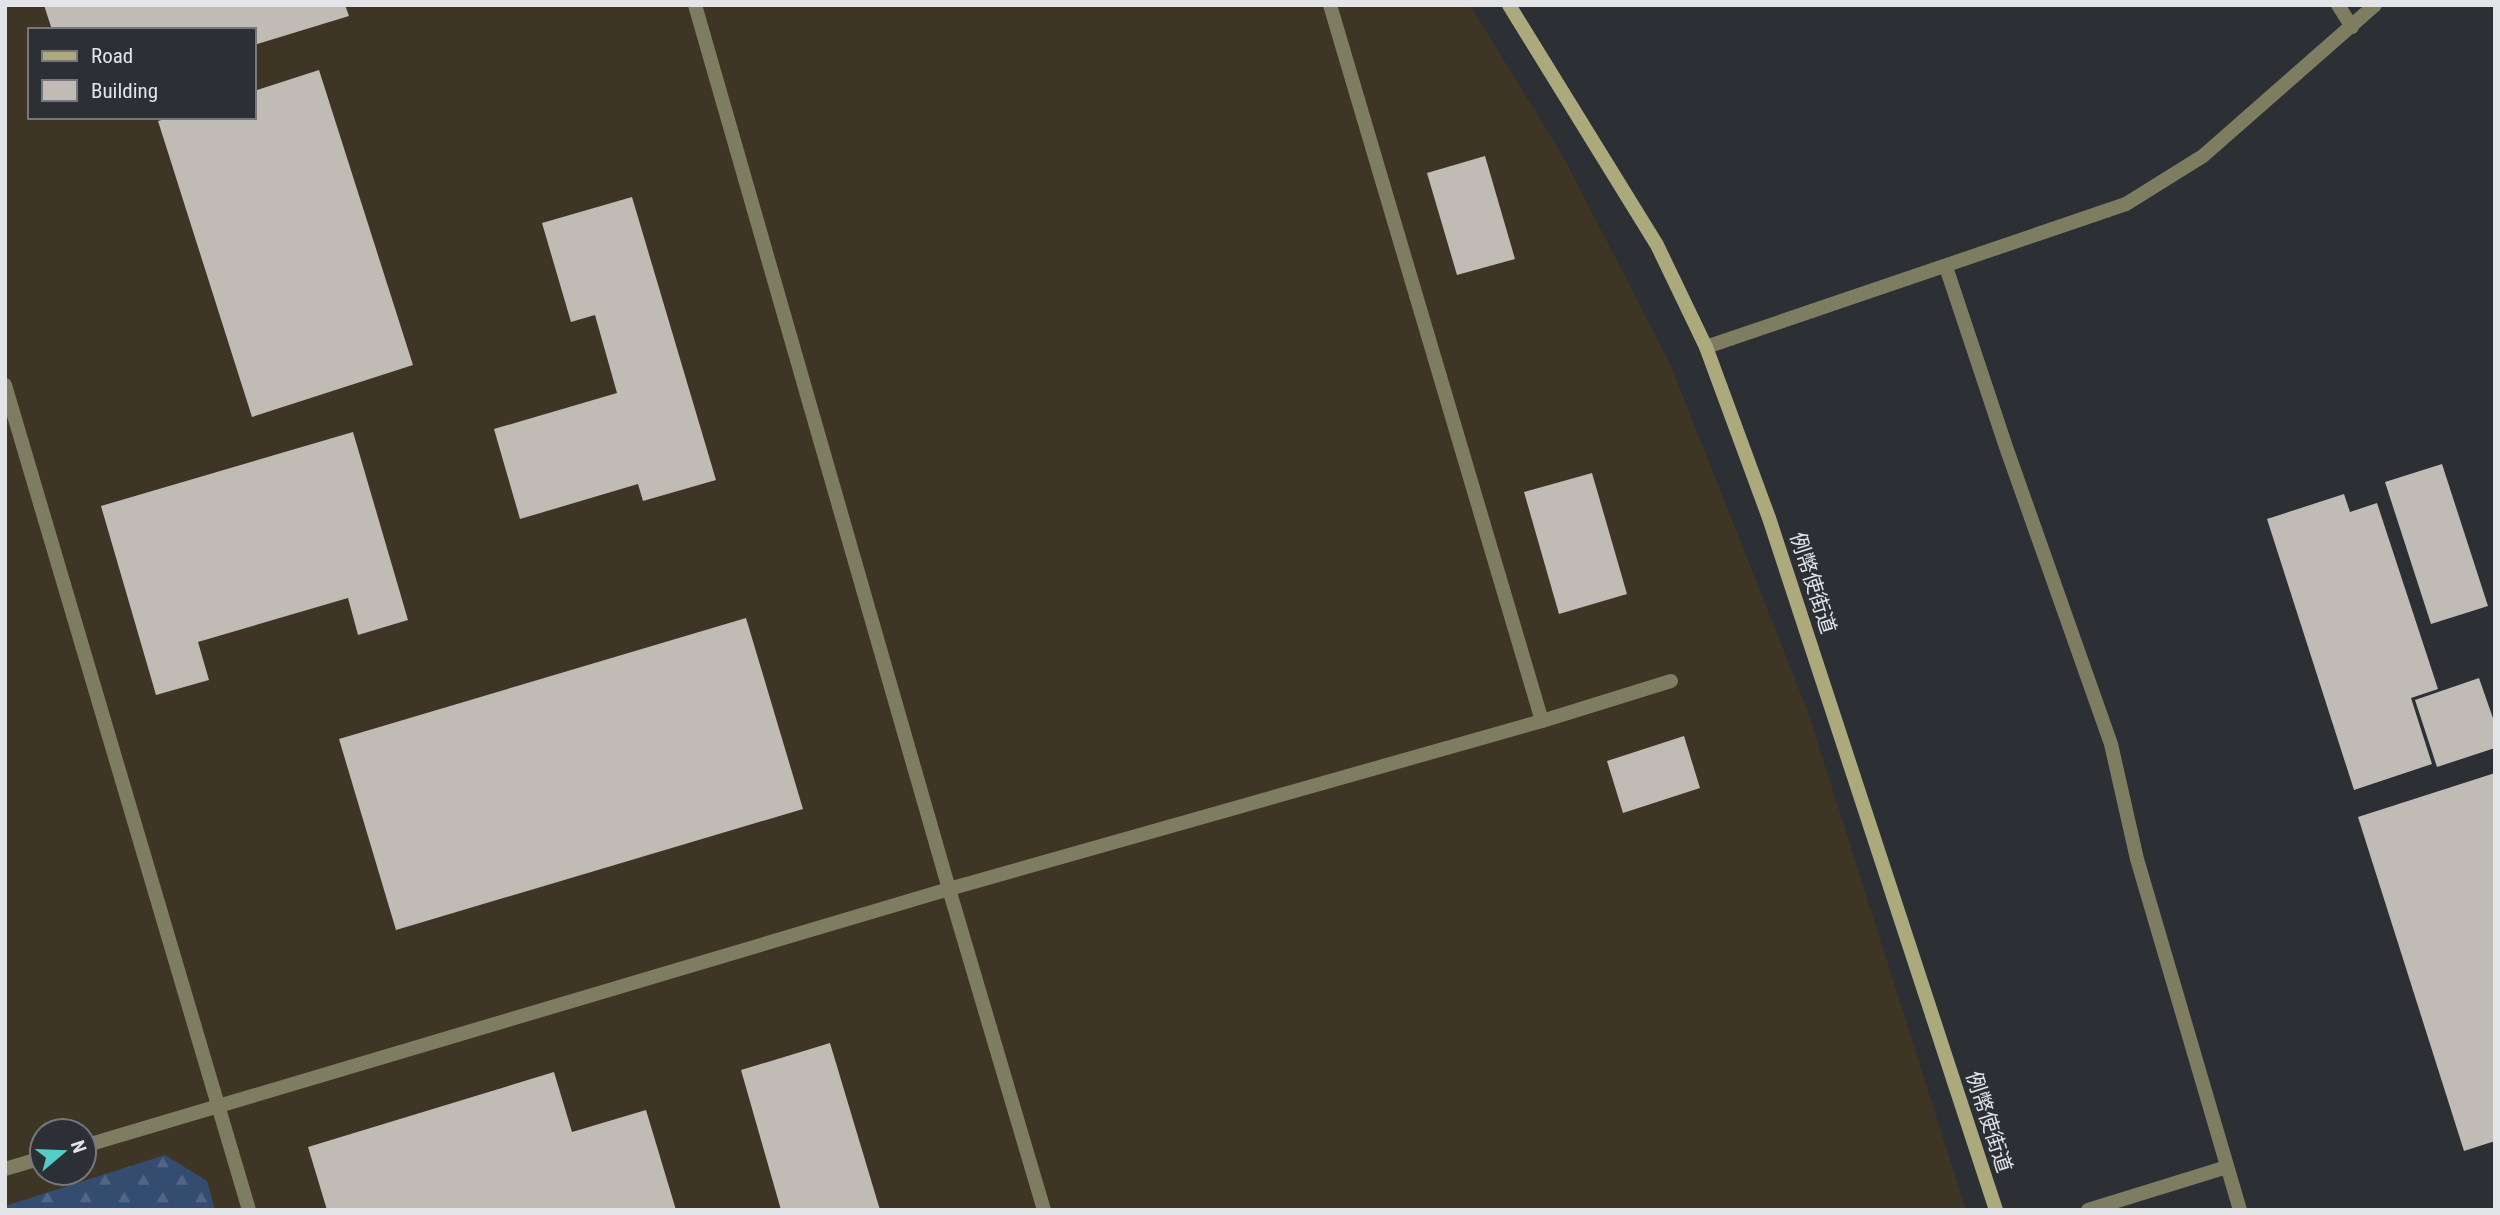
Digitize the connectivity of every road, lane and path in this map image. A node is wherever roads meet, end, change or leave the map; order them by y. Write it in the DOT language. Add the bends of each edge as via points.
graph roads {
  1 [pos="695,5"];
  2 [pos="1330,5"];
  3 [pos="1509,5"];
  4 [pos="2338,5"];
  5 [pos="2375,5"];
  6 [pos="2352,27"];
  7 [pos="1945,267"];
  8 [pos="1706,347"];
  9 [pos="5,385"];
  10 [pos="1671,681"];
  11 [pos="1542,721"];
  12 [pos="949,889"];
  13 [pos="218,1106"];
  14 [pos="98,1142"];
  15 [pos="28,1162"];
  16 [pos="2227,1167"];
  17 [pos="5,1169"];
  18 [pos="249,1210"];
  19 [pos="1044,1210"];
  20 [pos="1996,1210"];
  21 [pos="2088,1210"];
  22 [pos="2240,1210"];
  1 -- 12 [label="street"];
  2 -- 11 [label="street"];
  3 -- 8 [label="main road, 例幣使街道" via="1657,245"];
  4 -- 6 [label="street"];
  5 -- 6 [label="street"];
  6 -- 7 [label="street" via="2203,156 2126,204"];
  7 -- 8 [label="street"];
  7 -- 16 [label="street" via="2111,744 2137,859"];
  8 -- 20 [label="main road, 例幣使街道" via="1774,531"];
  9 -- 13 [label="street"];
  10 -- 11 [label="street"];
  11 -- 12 [label="street"];
  12 -- 13 [label="street"];
  12 -- 19 [label="street"];
  13 -- 14 [label="street"];
  13 -- 18 [label="street"];
  15 -- 17 [label="street"];
  16 -- 21 [label="street"];
  16 -- 22 [label="street"];
}
